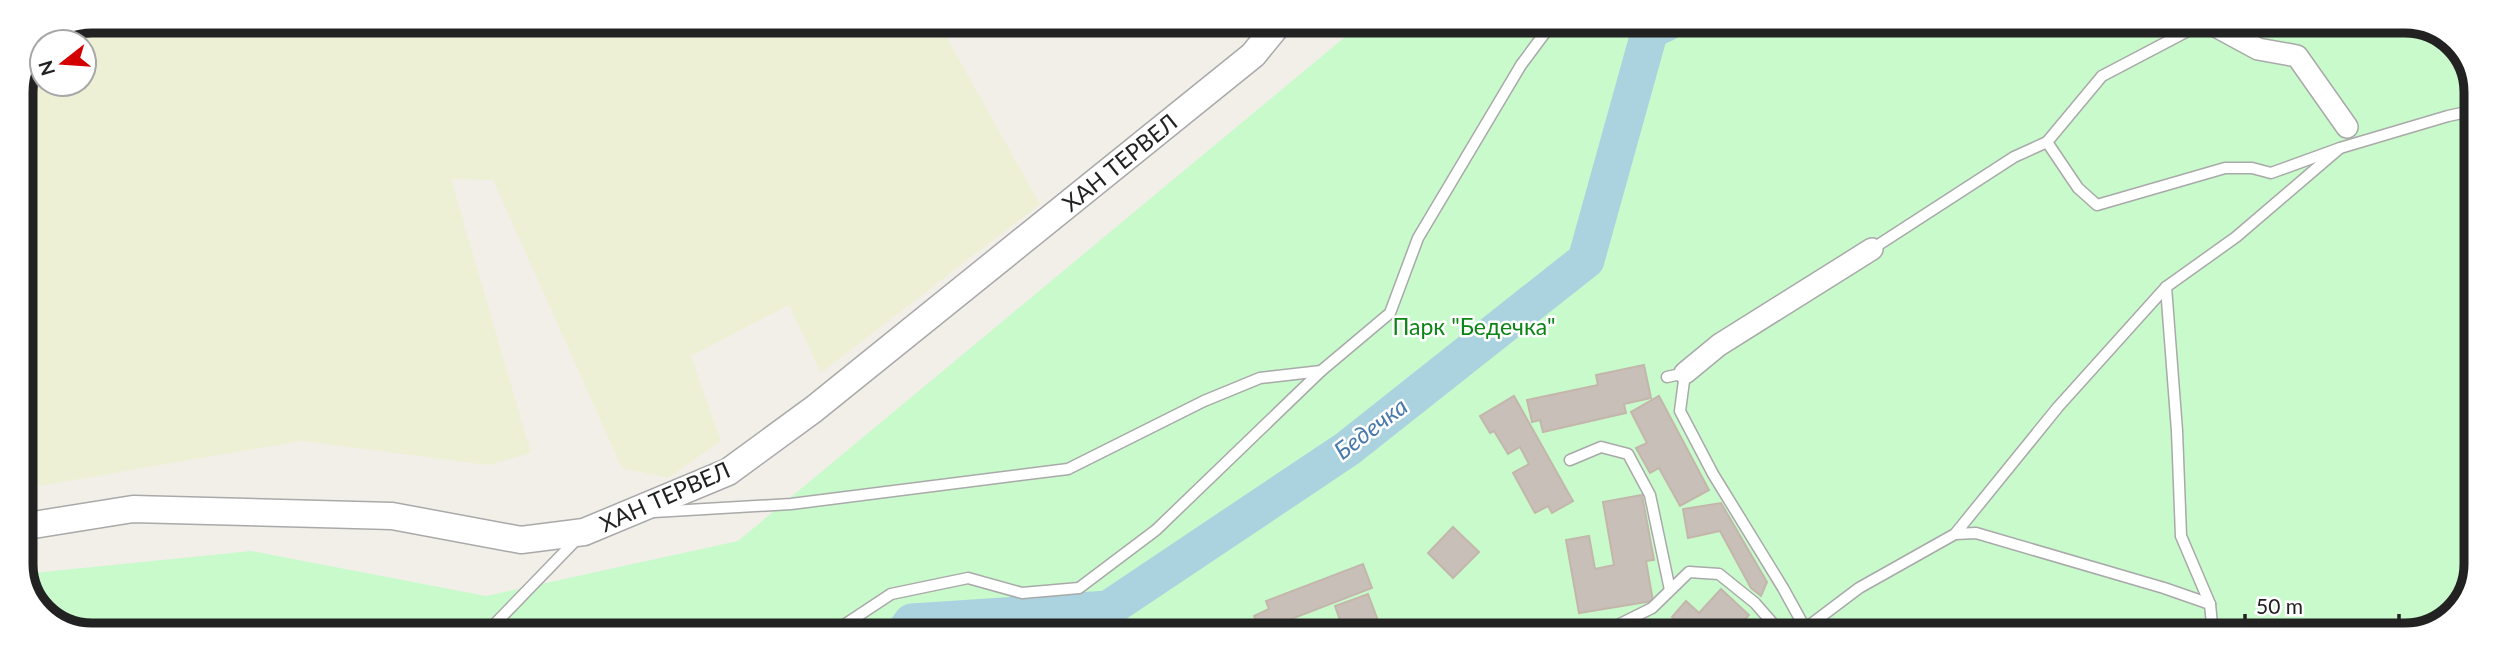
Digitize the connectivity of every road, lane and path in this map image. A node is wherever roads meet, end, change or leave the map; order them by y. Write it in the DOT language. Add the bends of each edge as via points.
graph roads {
  1 [pos="1271,33"];
  2 [pos="1545,33"];
  3 [pos="2184,33"];
  4 [pos="2228,33"];
  5 [pos="2464,113"];
  6 [pos="2343,138"];
  7 [pos="2047,142"];
  8 [pos="1872,249"];
  9 [pos="2166,287"];
  10 [pos="1321,371"];
  11 [pos="1676,375"];
  12 [pos="1570,460"];
  13 [pos="630,513"];
  14 [pos="33,525"];
  15 [pos="584,532"];
  16 [pos="1955,534"];
  17 [pos="1670,590"];
  18 [pos="2210,604"];
  19 [pos="496,623"];
  20 [pos="848,623"];
  21 [pos="1623,623"];
  22 [pos="1772,623"];
  23 [pos="1800,623"];
  24 [pos="1816,623"];
  25 [pos="2212,623"];
  1 -- 13 [label="street, ХАН ТЕРВЕЛ" via="1254,55 814,409 728,472"];
  2 -- 10 [label="lane" via="1418,238 1390,313"];
  3 -- 7 [label="lane" via="2102,76"];
  4 -- 6 [label="street" via="2258,49 2297,56"];
  5 -- 6 [label="lane"];
  6 -- 7 [label="lane" via="2271,173 2225,168 2097,205 2078,188"];
  6 -- 9 [label="lane" via="2236,237"];
  7 -- 8 [label="lane" via="2014,157"];
  8 -- 11 [label="street"];
  9 -- 16 [label="lane" via="2058,407"];
  9 -- 18 [label="lane" via="2181,536"];
  10 -- 13 [label="lane" via="1260,378 1068,469 791,504"];
  10 -- 20 [label="lane" via="1156,530 1079,588 1022,593 968,578 891,594"];
  11 -- 23 [label="lane" via="1680,411"];
  12 -- 17 [label="lane" via="1601,447 1628,454 1650,495"];
  13 -- 15 [label="street, ХАН ТЕРВЕЛ"];
  14 -- 15 [label="street, ХАН ТЕРВЕЛ" via="133,509 392,516 521,540"];
  15 -- 19 [label="lane"];
  16 -- 18 [label="lane" via="1976,533"];
  16 -- 24 [label="lane" via="1859,588"];
  17 -- 21 [label="lane" via="1652,608"];
  17 -- 22 [label="lane" via="1689,572 1719,573"];
  18 -- 25 [label="lane"];
}
